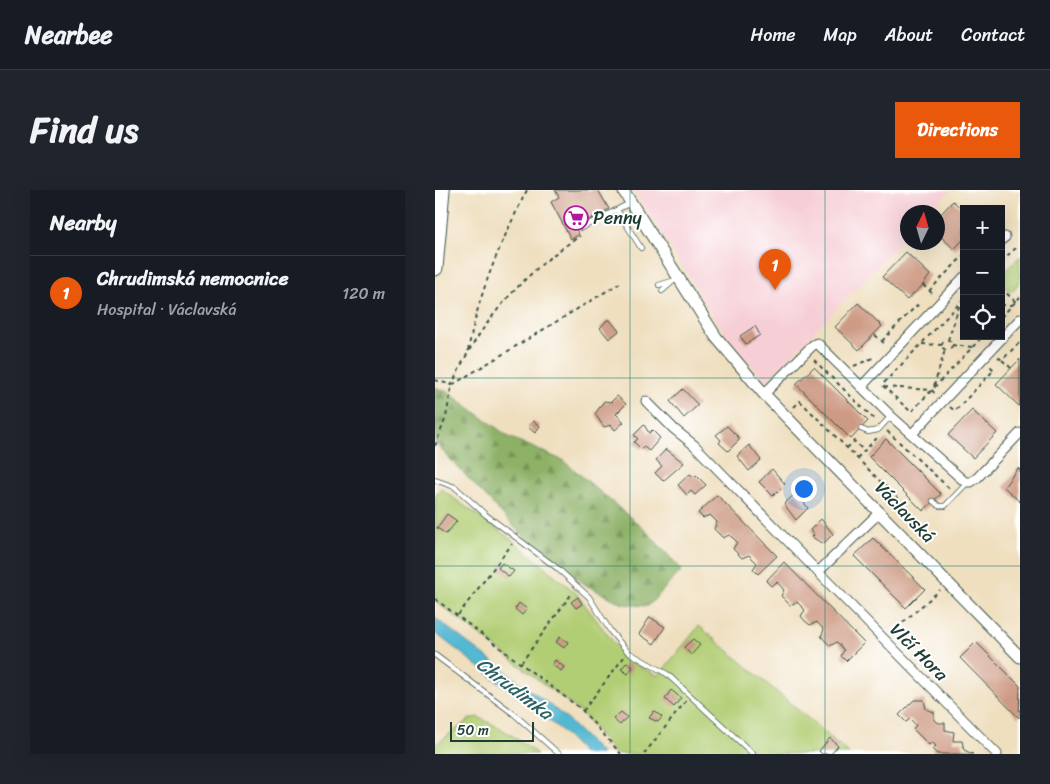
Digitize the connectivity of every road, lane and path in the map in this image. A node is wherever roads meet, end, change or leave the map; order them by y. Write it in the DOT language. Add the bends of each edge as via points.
graph roads {
  1 [pos="442,190"];
  2 [pos="527,190"];
  3 [pos="623,190"];
  4 [pos="630,203"];
  5 [pos="617,210"];
  6 [pos="581,228"];
  7 [pos="641,248"];
  8 [pos="1017,248"];
  9 [pos="1005,258"];
  10 [pos="960,259"];
  11 [pos="435,268"];
  12 [pos="675,279"];
  13 [pos="960,281"];
  14 [pos="619,283"];
  15 [pos="923,285"];
  16 [pos="659,286"];
  17 [pos="662,291"];
  18 [pos="929,291"];
  19 [pos="1005,292"];
  20 [pos="935,296"];
  21 [pos="1020,297"];
  22 [pos="1016,302"];
  23 [pos="960,303"];
  24 [pos="1005,304"];
  25 [pos="1012,305"];
  26 [pos="960,307"];
  27 [pos="922,310"];
  28 [pos="1005,313"];
  29 [pos="1020,319"];
  30 [pos="875,334"];
  31 [pos="948,340"];
  32 [pos="979,340"];
  33 [pos="882,341"];
  34 [pos="1020,342"];
  35 [pos="921,344"];
  36 [pos="942,345"];
  37 [pos="952,346"];
  38 [pos="973,347"];
  39 [pos="945,350"];
  40 [pos="884,351"];
  41 [pos="467,353"];
  42 [pos="880,355"];
  43 [pos="1011,368"];
  44 [pos="847,372"];
  45 [pos="435,380"];
  46 [pos="452,385"];
  47 [pos="861,387"];
  48 [pos="884,387"];
  49 [pos="933,389"];
  50 [pos="764,394"];
  51 [pos="646,401"];
  52 [pos="891,416"];
  53 [pos="861,429"];
  54 [pos="886,430"];
  55 [pos="1020,433"];
  56 [pos="912,434"];
  57 [pos="435,446"];
  58 [pos="847,448"];
  59 [pos="864,451"];
  60 [pos="857,458"];
  61 [pos="435,480"];
  62 [pos="968,482"];
  63 [pos="933,501"];
  64 [pos="880,512"];
  65 [pos="516,538"];
  66 [pos="818,572"];
  67 [pos="578,586"];
  68 [pos="944,587"];
  69 [pos="435,600"];
  70 [pos="458,615"];
  71 [pos="885,639"];
  72 [pos="628,652"];
  73 [pos="435,655"];
  74 [pos="1020,656"];
  75 [pos="521,663"];
  76 [pos="691,695"];
  77 [pos="583,711"];
  78 [pos="559,754"];
  79 [pos="621,754"];
  80 [pos="644,754"];
  81 [pos="753,754"];
  82 [pos="997,754"];
  1 -- 11 [label="main road"];
  2 -- 41 [label="path" via="494,258"];
  3 -- 4 [label="street, Václavská"];
  4 -- 5 [label="lane"];
  4 -- 12 [label="street, Václavská"];
  5 -- 6 [label="lane"];
  5 -- 7 [label="lane"];
  6 -- 41 [label="path" via="583,234 513,290"];
  8 -- 9 [label="path"];
  10 -- 18 [label="path"];
  12 -- 16 [label="lane"];
  12 -- 17 [label="lane"];
  12 -- 50 [label="street, Václavská" via="716,337"];
  13 -- 47 [label="street"];
  14 -- 46 [label="path"];
  15 -- 18 [label="path"];
  18 -- 20 [label="path"];
  19 -- 22 [label="path"];
  21 -- 22 [label="path"];
  22 -- 25 [label="path"];
  23 -- 35 [label="path"];
  24 -- 25 [label="path"];
  25 -- 28 [label="path"];
  26 -- 31 [label="path"];
  27 -- 33 [label="path" via="917,305"];
  29 -- 56 [label="street"];
  30 -- 33 [label="path"];
  31 -- 36 [label="path"];
  31 -- 37 [label="path"];
  32 -- 38 [label="path"];
  33 -- 40 [label="path" via="888,347"];
  34 -- 43 [label="path" via="1002,360"];
  35 -- 36 [label="path"];
  35 -- 48 [label="path" via="882,385"];
  36 -- 39 [label="path"];
  37 -- 38 [label="path"];
  37 -- 39 [label="path"];
  38 -- 49 [label="path"];
  39 -- 49 [label="path"];
  41 -- 46 [label="path"];
  42 -- 44 [label="path" via="855,365"];
  44 -- 47 [label="street"];
  44 -- 50 [label="street" via="815,344"];
  45 -- 46 [label="path"];
  46 -- 57 [label="path" via="446,417"];
  47 -- 52 [label="street"];
  48 -- 49 [label="path"];
  48 -- 49 [label="path" via="911,412"];
  50 -- 64 [label="street, Václavská"];
  51 -- 66 [label="street, Vlčí Hora" via="695,446"];
  52 -- 53 [label="lane" via="873,432"];
  52 -- 56 [label="street"];
  54 -- 59 [label="path"];
  55 -- 62 [label="street" via="977,478"];
  56 -- 62 [label="street"];
  58 -- 59 [label="path" via="854,441"];
  59 -- 60 [label="path"];
  61 -- 65 [label="lane" via="455,488"];
  62 -- 63 [label="lane" via="945,506"];
  64 -- 66 [label="street"];
  64 -- 74 [label="street, Václavská"];
  65 -- 67 [label="lane"];
  65 -- 70 [label="path"];
  66 -- 71 [label="street, Vlčí Hora"];
  67 -- 72 [label="lane"];
  67 -- 75 [label="path"];
  68 -- 71 [label="path"];
  69 -- 70 [label="path"];
  70 -- 75 [label="path"];
  71 -- 82 [label="street, Vlčí Hora"];
  72 -- 76 [label="lane" via="660,669"];
  72 -- 77 [label="path"];
  73 -- 78 [label="lane" via="514,714"];
  75 -- 77 [label="path"];
  76 -- 80 [label="path"];
  76 -- 81 [label="lane"];
  77 -- 79 [label="path"];
}
